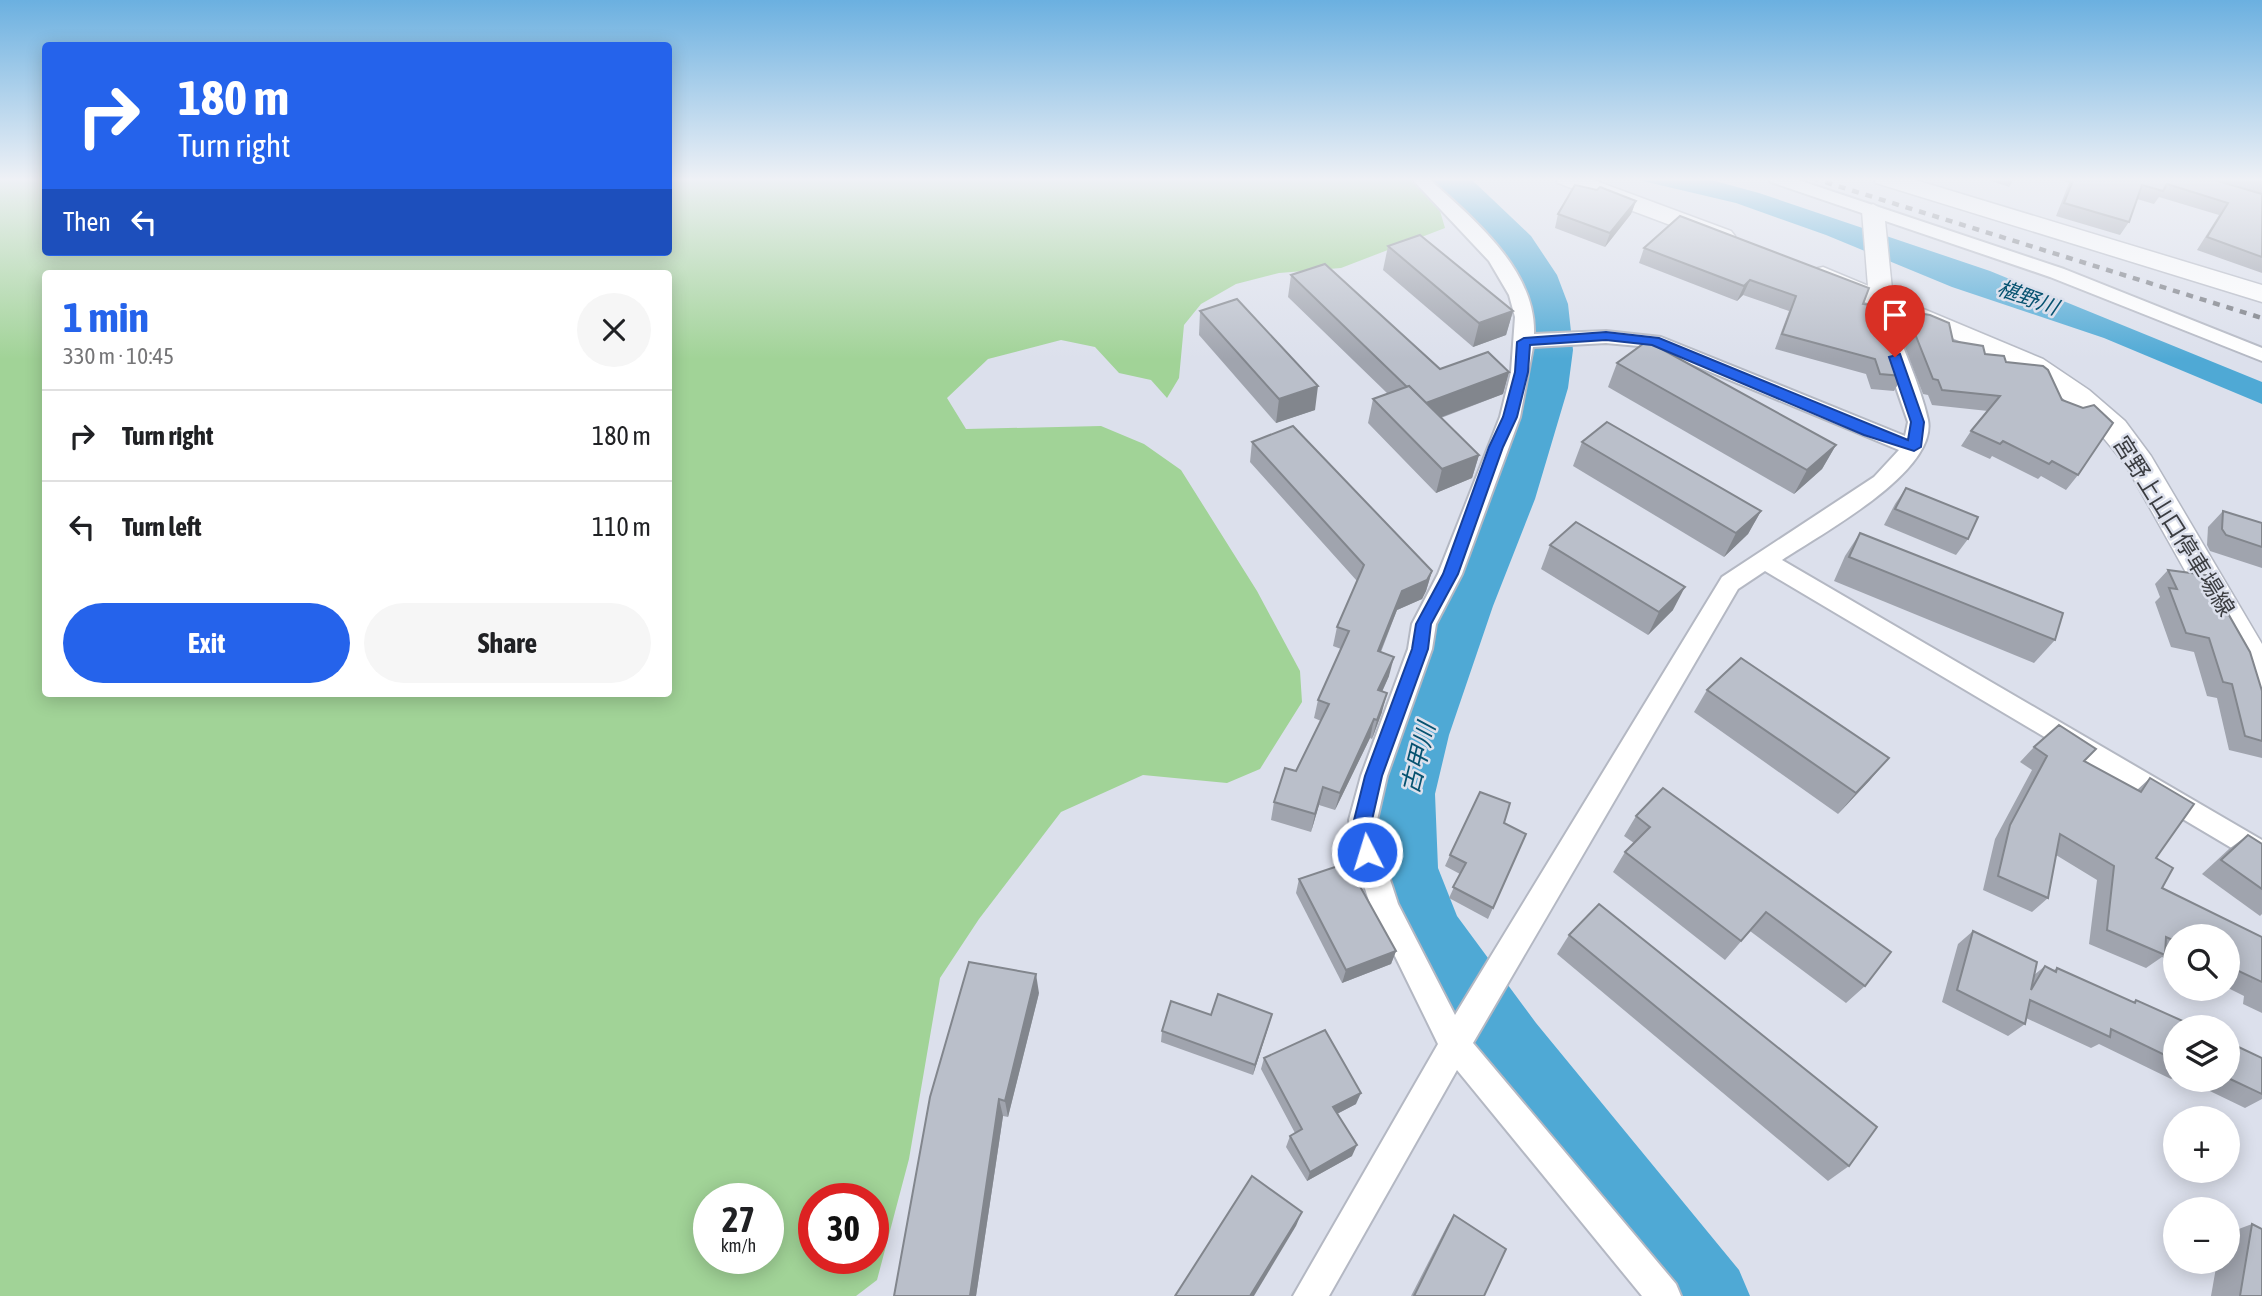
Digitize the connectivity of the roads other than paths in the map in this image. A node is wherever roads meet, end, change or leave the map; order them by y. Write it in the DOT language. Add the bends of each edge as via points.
graph roads {
  1 [pos="1479,238"];
  2 [pos="1727,238"];
  3 [pos="1875,238"];
  4 [pos="1947,238"];
  5 [pos="2082,238"];
  6 [pos="1747,246"];
  7 [pos="1798,265"];
  8 [pos="2262,294"];
  9 [pos="1880,295"];
  10 [pos="1528,341"];
  11 [pos="2262,355"];
  12 [pos="1914,447"];
  13 [pos="1764,560"];
  14 [pos="2262,675"];
  15 [pos="2262,854"];
  16 [pos="1456,1042"];
  17 [pos="1310,1296"];
  18 [pos="1664,1296"];
  1 -- 10 [label="street" via="1501,267 1524,315"];
  2 -- 6 [label="main road"];
  3 -- 9 [label="street"];
  4 -- 11 [label="street" via="2057,273"];
  5 -- 8 [label="main road"];
  7 -- 9 [label="main road, 宮野上山口停車場線"];
  9 -- 12 [label="street" via="1880,313 1918,422"];
  9 -- 14 [label="main road, 宮野上山口停車場線" via="2033,365 2114,428 2140,463"];
  10 -- 12 [label="street" via="1624,336 1654,341"];
  10 -- 16 [label="street" via="1510,417 1450,574 1424,624 1420,649 1363,820 1367,852 1385,907"];
  12 -- 13 [label="street" via="1882,482"];
  13 -- 15 [label="street"];
  13 -- 16 [label="street" via="1730,583 1713,608"];
  16 -- 17 [label="street"];
  16 -- 18 [label="street"];
}
